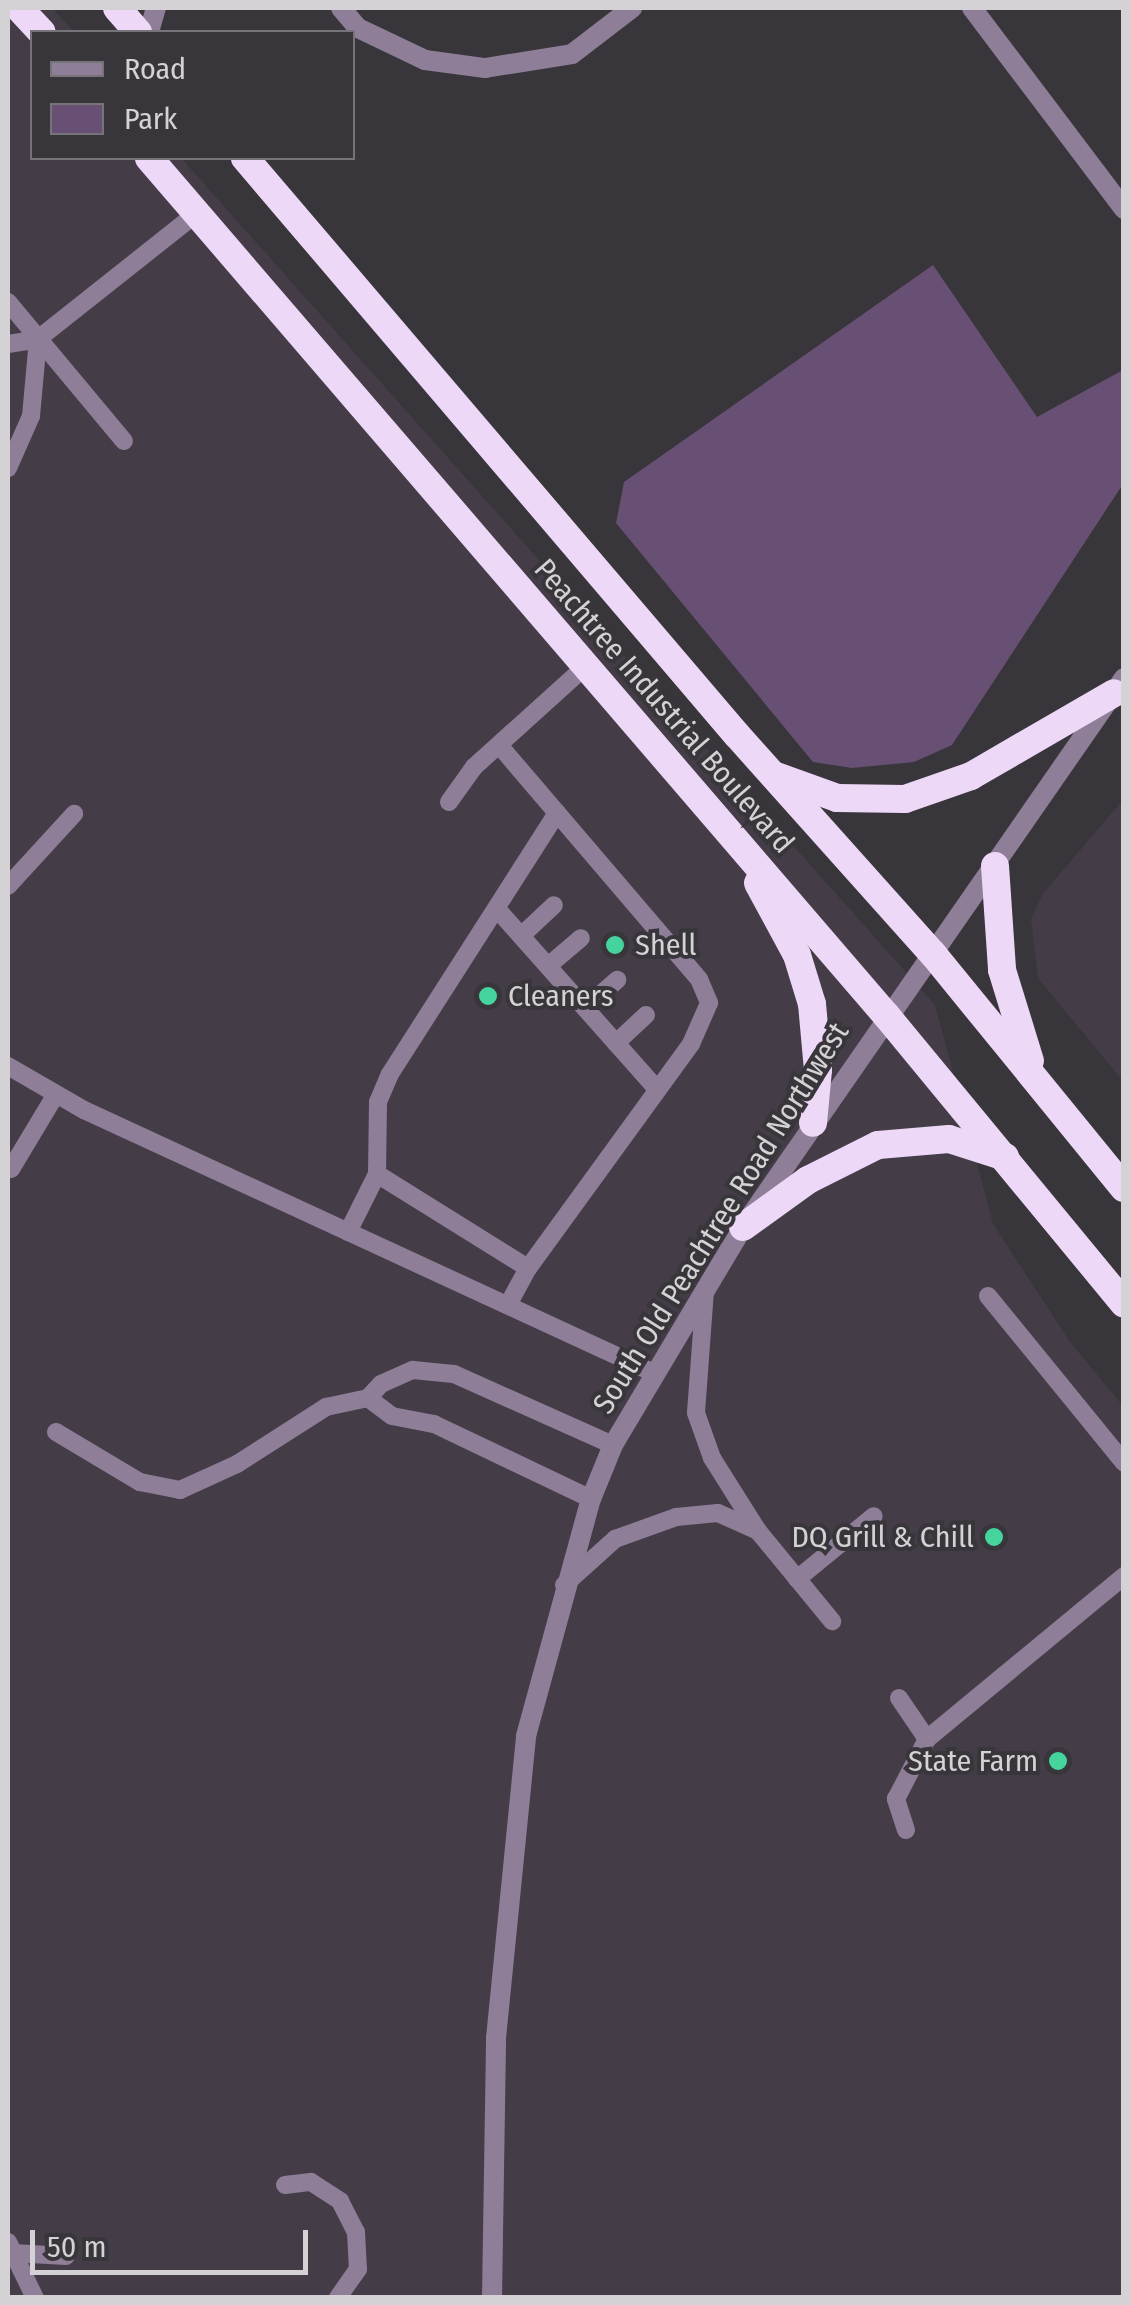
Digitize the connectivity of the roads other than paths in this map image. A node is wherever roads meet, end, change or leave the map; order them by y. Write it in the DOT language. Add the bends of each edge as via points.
graph roads {
  1 [pos="19,8"];
  2 [pos="117,8"];
  3 [pos="341,8"];
  4 [pos="632,8"];
  5 [pos="972,8"];
  6 [pos="39,30"];
  7 [pos="136,30"];
  8 [pos="151,160"];
  9 [pos="246,160"];
  10 [pos="1124,210"];
  11 [pos="197,214"];
  12 [pos="8,302"];
  13 [pos="38,339"];
  14 [pos="8,344"];
  15 [pos="124,442"];
  16 [pos="8,468"];
  17 [pos="586,665"];
  18 [pos="1119,685"];
  19 [pos="499,744"];
  20 [pos="772,774"];
  21 [pos="449,802"];
  22 [pos="558,813"];
  23 [pos="74,814"];
  24 [pos="741,845"];
  25 [pos="994,866"];
  26 [pos="8,886"];
  27 [pos="554,905"];
  28 [pos="497,909"];
  29 [pos="521,936"];
  30 [pos="581,938"];
  31 [pos="664,939"];
  32 [pos="649,952"];
  33 [pos="933,954"];
  34 [pos="548,966"];
  35 [pos="692,972"];
  36 [pos="617,980"];
  37 [pos="679,986"];
  38 [pos="585,1008"];
  39 [pos="646,1015"];
  40 [pos="886,1016"];
  41 [pos="616,1044"];
  42 [pos="8,1066"];
  43 [pos="656,1088"];
  44 [pos="56,1094"];
  45 [pos="1050,1097"];
  46 [pos="813,1123"];
  47 [pos="1005,1157"];
  48 [pos="11,1168"];
  49 [pos="378,1174"];
  50 [pos="1124,1188"];
  51 [pos="744,1226"];
  52 [pos="348,1232"];
  53 [pos="528,1268"];
  54 [pos="705,1290"];
  55 [pos="988,1296"];
  56 [pos="1124,1304"];
  57 [pos="508,1306"];
  58 [pos="654,1373"];
  59 [pos="368,1398"];
  60 [pos="56,1432"];
  61 [pos="612,1445"];
  62 [pos="1124,1463"];
  63 [pos="591,1499"];
  64 [pos="874,1516"];
  65 [pos="758,1531"];
  66 [pos="1124,1576"];
  67 [pos="797,1579"];
  68 [pos="564,1586"];
  69 [pos="832,1621"];
  70 [pos="899,1698"];
  71 [pos="927,1738"];
  72 [pos="906,1830"];
  73 [pos="285,2185"];
  74 [pos="10,2247"];
  75 [pos="66,2256"];
  76 [pos="35,2298"];
  77 [pos="338,2298"];
  78 [pos="492,2298"];
  1 -- 6 [label="highway"];
  2 -- 7 [label="highway"];
  3 -- 4 [label="street" via="358,28 426,60 485,68 572,54"];
  5 -- 10 [label="street"];
  8 -- 11 [label="highway, Peachtree Industrial Boulevard"];
  9 -- 20 [label="highway, Peachtree Industrial Boulevard"];
  11 -- 13 [label="lane"];
  11 -- 17 [label="highway, Peachtree Industrial Boulevard"];
  12 -- 13 [label="lane"];
  13 -- 14 [label="lane"];
  13 -- 15 [label="lane"];
  13 -- 16 [label="lane" via="31,416"];
  17 -- 19 [label="lane"];
  17 -- 24 [label="highway, Peachtree Industrial Boulevard"];
  18 -- 20 [label="highway" via="971,776 905,799 836,798"];
  18 -- 25 [label="street, South Old Peachtree Road Northwest"];
  19 -- 21 [label="lane"];
  19 -- 22 [label="lane"];
  20 -- 33 [label="highway, Peachtree Industrial Boulevard"];
  22 -- 28 [label="lane"];
  22 -- 31 [label="lane" via="592,869"];
  23 -- 26 [label="lane"];
  24 -- 40 [label="highway, Peachtree Industrial Boulevard"];
  24 -- 46 [label="highway" via="797,955 812,1004 818,1070"];
  25 -- 33 [label="street, South Old Peachtree Road Northwest"];
  25 -- 45 [label="highway" via="1002,970 1025,1052"];
  27 -- 29 [label="lane"];
  28 -- 29 [label="lane"];
  28 -- 49 [label="lane" via="390,1074 378,1102"];
  29 -- 34 [label="lane"];
  30 -- 34 [label="lane"];
  31 -- 32 [label="lane"];
  31 -- 35 [label="lane"];
  33 -- 40 [label="street, South Old Peachtree Road Northwest"];
  33 -- 45 [label="highway, Peachtree Industrial Boulevard"];
  34 -- 38 [label="lane"];
  35 -- 37 [label="lane"];
  35 -- 43 [label="lane" via="709,1003 692,1044"];
  36 -- 38 [label="lane"];
  38 -- 41 [label="lane"];
  39 -- 41 [label="lane"];
  40 -- 46 [label="street, South Old Peachtree Road Northwest"];
  40 -- 47 [label="highway, Peachtree Industrial Boulevard"];
  41 -- 43 [label="lane"];
  42 -- 44 [label="lane"];
  43 -- 53 [label="lane"];
  44 -- 48 [label="lane"];
  44 -- 52 [label="lane"];
  45 -- 50 [label="highway, Peachtree Industrial Boulevard"];
  46 -- 51 [label="street, South Old Peachtree Road Northwest"];
  47 -- 51 [label="highway" via="948,1138 878,1145 808,1180"];
  47 -- 56 [label="highway, Peachtree Industrial Boulevard"];
  49 -- 52 [label="lane"];
  49 -- 53 [label="lane"];
  51 -- 54 [label="street, South Old Peachtree Road Northwest"];
  52 -- 57 [label="lane"];
  53 -- 57 [label="lane"];
  54 -- 58 [label="street, South Old Peachtree Road Northwest"];
  54 -- 65 [label="lane" via="696,1412 712,1458"];
  55 -- 62 [label="lane"];
  57 -- 58 [label="lane"];
  58 -- 61 [label="street, South Old Peachtree Road Northwest"];
  59 -- 60 [label="lane" via="326,1407 238,1464 180,1490 140,1482"];
  59 -- 61 [label="lane" via="412,1370 454,1374"];
  59 -- 63 [label="lane" via="392,1416 449,1431"];
  61 -- 63 [label="street, South Old Peachtree Road Northwest"];
  63 -- 68 [label="street, South Old Peachtree Road Northwest"];
  64 -- 67 [label="lane"];
  65 -- 67 [label="lane"];
  65 -- 68 [label="lane" via="718,1513 676,1516 614,1539"];
  66 -- 71 [label="lane"];
  67 -- 69 [label="lane"];
  68 -- 78 [label="street, South Old Peachtree Road Northwest" via="526,1736 503,1935"];
  70 -- 71 [label="lane"];
  71 -- 72 [label="lane" via="896,1799"];
  73 -- 77 [label="lane" via="312,2182 326,2191 340,2201 356,2232 358,2270"];
  74 -- 75 [label="lane"];
  74 -- 76 [label="lane"];
}
